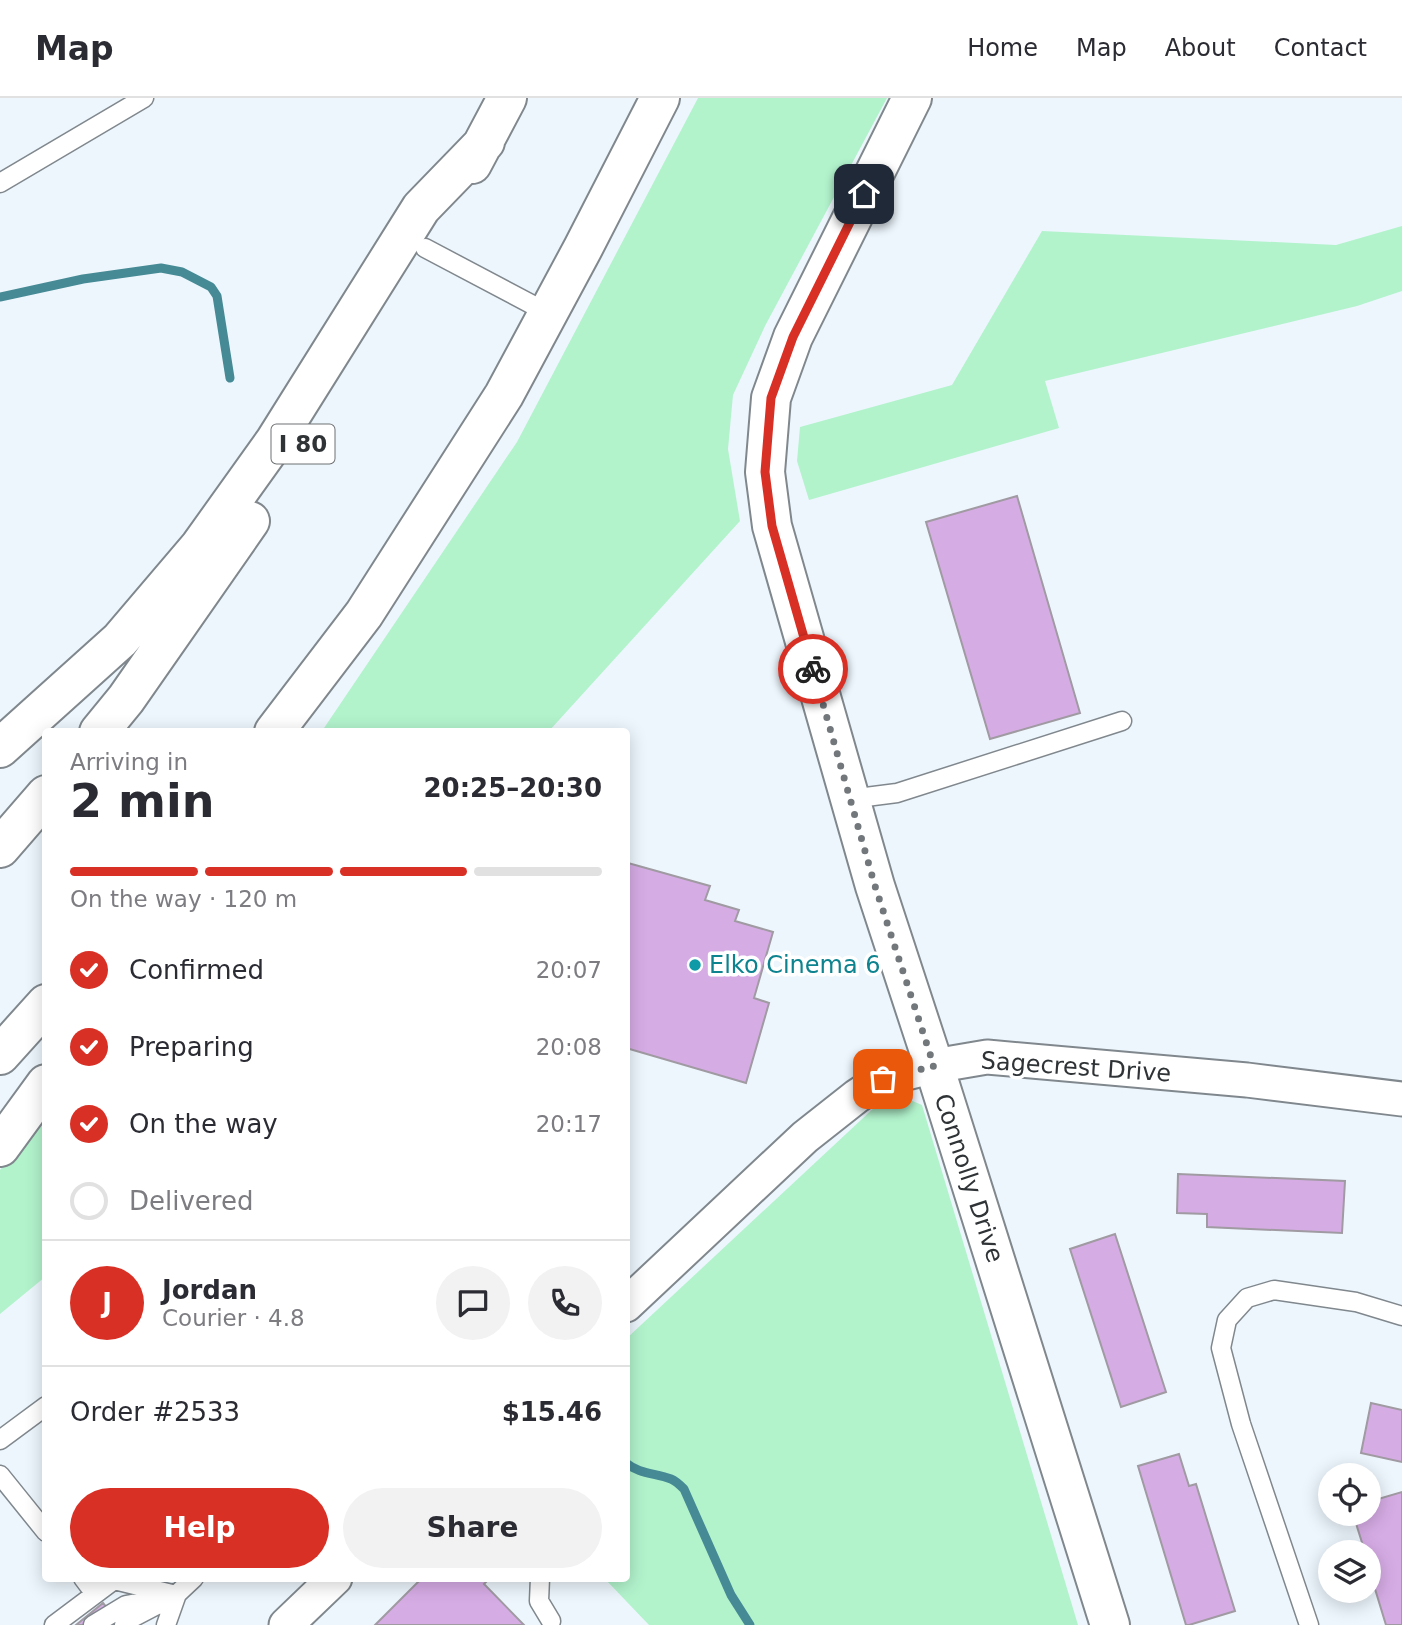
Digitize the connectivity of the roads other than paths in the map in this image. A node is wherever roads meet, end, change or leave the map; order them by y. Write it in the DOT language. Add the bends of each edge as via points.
graph roads {
  1 [pos="144,98"];
  2 [pos="507,98"];
  3 [pos="660,98"];
  4 [pos="912,98"];
  5 [pos="485,142"];
  6 [pos="0,183"];
  7 [pos="425,248"];
  8 [pos="548,313"];
  9 [pos="504,395"];
  10 [pos="1122,721"];
  11 [pos="102,728"];
  12 [pos="277,728"];
  13 [pos="305,728"];
  14 [pos="0,748"];
  15 [pos="850,799"];
  16 [pos="42,800"];
  17 [pos="0,848"];
  18 [pos="42,1008"];
  19 [pos="0,1055"];
  20 [pos="934,1066"];
  21 [pos="42,1089"];
  22 [pos="1402,1099"];
  23 [pos="0,1147"];
  24 [pos="630,1301"];
  25 [pos="1402,1315"];
  26 [pos="42,1409"];
  27 [pos="0,1440"];
  28 [pos="0,1475"];
  29 [pos="42,1527"];
  30 [pos="86,1582"];
  31 [pos="111,1582"];
  32 [pos="122,1582"];
  33 [pos="190,1582"];
  34 [pos="331,1582"];
  35 [pos="540,1582"];
  36 [pos="95,1594"];
  37 [pos="176,1595"];
  38 [pos="551,1621"];
  39 [pos="54,1625"];
  40 [pos="93,1625"];
  41 [pos="124,1625"];
  42 [pos="152,1625"];
  43 [pos="166,1625"];
  44 [pos="286,1625"];
  45 [pos="1110,1625"];
  46 [pos="1308,1625"];
  1 -- 6 [label="lane"];
  2 -- 5 [label="main road, I 80"];
  3 -- 8 [label="main road"];
  4 -- 15 [label="main road, Connolly Drive" via="793,337 771,398 765,472 772,526"];
  5 -- 7 [label="main road, I 80"];
  5 -- 14 [label="main road" via="421,208 275,441 200,546 120,640"];
  7 -- 8 [label="lane"];
  7 -- 11 [label="main road, I 80" via="299,450"];
  8 -- 9 [label="main road"];
  9 -- 12 [label="main road" via="364,614"];
  9 -- 13 [label="main road" via="354,659"];
  10 -- 15 [label="lane" via="897,793"];
  15 -- 20 [label="main road, Connolly Drive"];
  16 -- 17 [label="main road"];
  18 -- 19 [label="main road"];
  20 -- 22 [label="street, Sagecrest Drive" via="987,1058 1247,1080"];
  20 -- 24 [label="street, Sagecrest Drive" via="883,1079 804,1137"];
  20 -- 45 [label="main road, Connolly Drive"];
  21 -- 23 [label="main road"];
  25 -- 46 [label="lane" via="1356,1302 1274,1290 1247,1298 1227,1320 1221,1348 1227,1373"];
  26 -- 27 [label="lane"];
  28 -- 29 [label="lane"];
  30 -- 36 [label="lane"];
  31 -- 36 [label="lane"];
  32 -- 37 [label="lane"];
  33 -- 37 [label="lane"];
  34 -- 44 [label="street"];
  35 -- 38 [label="lane" via="540,1601"];
  36 -- 39 [label="lane"];
  37 -- 40 [label="lane" via="126,1605"];
  37 -- 41 [label="lane"];
  37 -- 42 [label="lane"];
  37 -- 43 [label="lane"];
}
